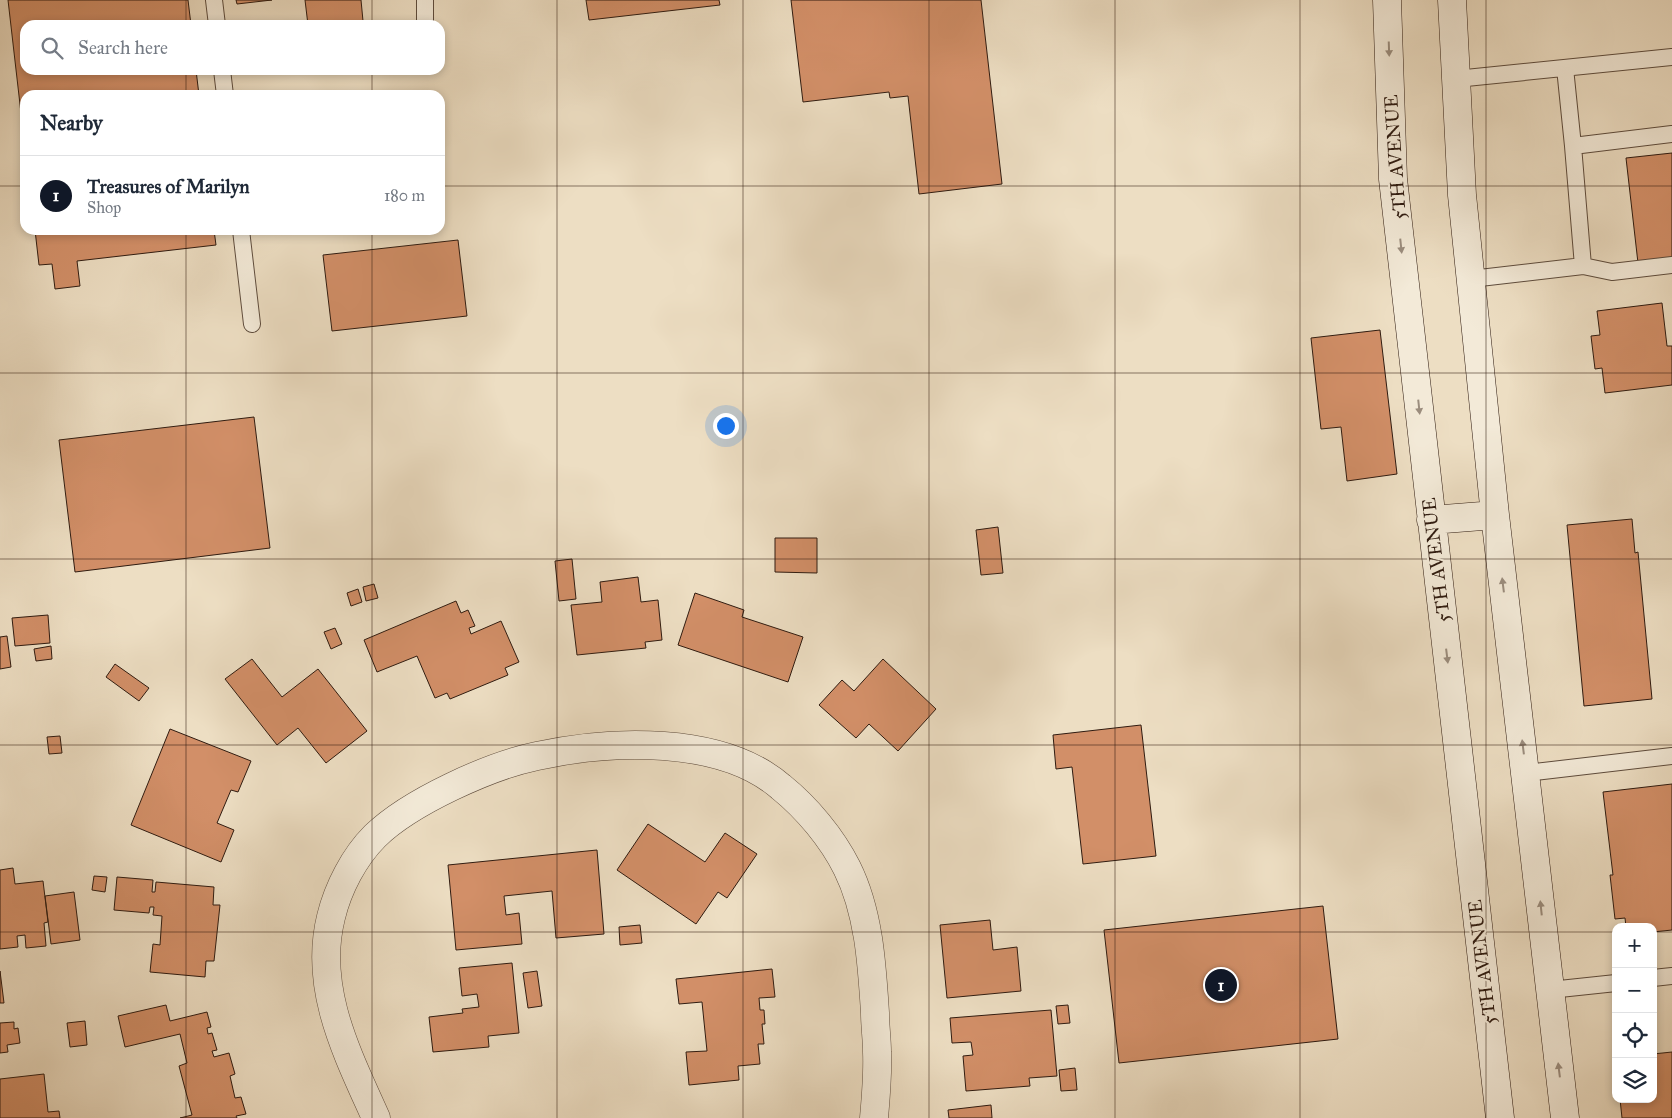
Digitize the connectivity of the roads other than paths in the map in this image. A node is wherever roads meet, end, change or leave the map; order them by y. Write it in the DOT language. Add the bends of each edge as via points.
graph roads {
  1 [pos="214,0"];
  2 [pos="425,0"];
  3 [pos="1387,0"];
  4 [pos="1452,0"];
  5 [pos="216,20"];
  6 [pos="425,20"];
  7 [pos="1672,57"];
  8 [pos="1565,68"];
  9 [pos="226,75"];
  10 [pos="1456,79"];
  11 [pos="225,90"];
  12 [pos="1672,134"];
  13 [pos="1574,146"];
  14 [pos="242,235"];
  15 [pos="1672,265"];
  16 [pos="1583,266"];
  17 [pos="1470,279"];
  18 [pos="252,324"];
  19 [pos="1495,515"];
  20 [pos="1431,520"];
  21 [pos="1672,756"];
  22 [pos="1526,773"];
  23 [pos="1672,976"];
  24 [pos="1657,978"];
  25 [pos="1612,983"];
  26 [pos="1550,990"];
  27 [pos="376,1118"];
  28 [pos="874,1118"];
  29 [pos="1500,1118"];
  30 [pos="1565,1118"];
  1 -- 5 [label="lane"];
  2 -- 6 [label="lane"];
  3 -- 20 [label="street, 5TH AVENUE, one-way" via="1394,179"];
  4 -- 10 [label="street"];
  7 -- 8 [label="lane"];
  8 -- 10 [label="lane"];
  8 -- 13 [label="lane"];
  9 -- 11 [label="lane"];
  10 -- 17 [label="street"];
  12 -- 13 [label="lane"];
  13 -- 16 [label="lane"];
  14 -- 18 [label="lane"];
  15 -- 16 [label="lane" via="1612,272"];
  16 -- 17 [label="lane"];
  17 -- 19 [label="street"];
  19 -- 20 [label="street"];
  22 -- 19 [label="street, one-way"];
  20 -- 29 [label="street, 5TH AVENUE, one-way"];
  21 -- 22 [label="lane"];
  26 -- 22 [label="street, one-way"];
  23 -- 24 [label="lane"];
  25 -- 26 [label="lane"];
  30 -- 26 [label="street, one-way"];
  27 -- 28 [label="street" via="336,1026 326,962 332,912 361,852 389,824 425,801 482,774 535,756 603,746 642,745 673,747 729,759 779,784 800,804 846,867 858,895 871,957 878,1052"];
}
